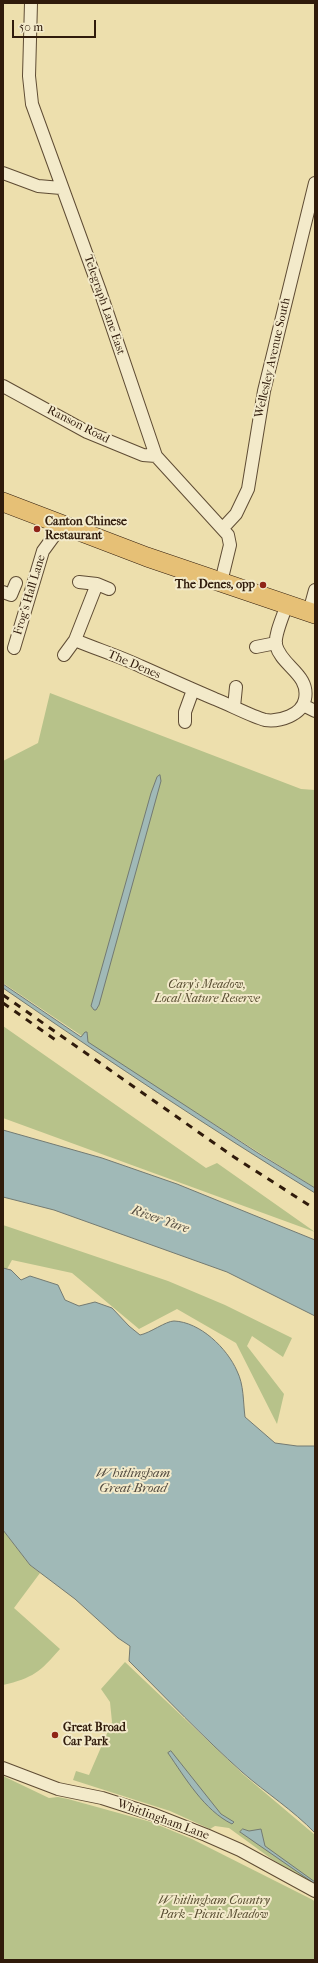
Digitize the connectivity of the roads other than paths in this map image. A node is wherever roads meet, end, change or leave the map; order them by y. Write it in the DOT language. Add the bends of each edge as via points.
graph roads {
  1 [pos="31,3"];
  2 [pos="3,173"];
  3 [pos="315,183"];
  4 [pos="61,188"];
  5 [pos="3,386"];
  6 [pos="156,456"];
  7 [pos="3,502"];
  8 [pos="62,525"];
  9 [pos="223,528"];
  10 [pos="79,582"];
  11 [pos="221,582"];
  12 [pos="16,584"];
  13 [pos="97,584"];
  14 [pos="109,589"];
  15 [pos="315,590"];
  16 [pos="3,592"];
  17 [pos="287,604"];
  18 [pos="312,613"];
  19 [pos="75,640"];
  20 [pos="276,644"];
  21 [pos="256,647"];
  22 [pos="14,648"];
  23 [pos="64,655"];
  24 [pos="236,687"];
  25 [pos="193,690"];
  26 [pos="303,705"];
  27 [pos="234,707"];
  28 [pos="315,711"];
  29 [pos="185,722"];
  30 [pos="3,1768"];
  31 [pos="315,1891"];
  1 -- 4 [label="street, Telegraph Lane East" via="29,76 32,104"];
  2 -- 4 [label="street" via="38,186"];
  3 -- 9 [label="street, Wellesley Avenue South" via="264,390 248,489 236,514"];
  4 -- 6 [label="street, Telegraph Lane East" via="100,291"];
  5 -- 6 [label="street, Ranson Road" via="88,432 143,456"];
  6 -- 9 [label="street, Telegraph Lane East"];
  7 -- 8 [label="main road"];
  8 -- 11 [label="main road"];
  8 -- 22 [label="street, Frog's Hall Lane" via="43,551"];
  9 -- 11 [label="street, Telegraph Lane East" via="230,545"];
  10 -- 13 [label="street"];
  11 -- 17 [label="main road"];
  12 -- 16 [label="street" via="12,595"];
  13 -- 14 [label="street"];
  13 -- 19 [label="street"];
  15 -- 18 [label="street"];
  17 -- 18 [label="main road"];
  17 -- 20 [label="street"];
  19 -- 23 [label="street"];
  19 -- 25 [label="street, The Denes"];
  20 -- 21 [label="street"];
  20 -- 26 [label="street" via="280,654 300,675 304,686"];
  24 -- 27 [label="street"];
  25 -- 27 [label="street, The Denes"];
  25 -- 29 [label="street" via="185,712"];
  26 -- 27 [label="street, The Denes" via="292,715 282,719 265,720"];
  26 -- 28 [label="street"];
  30 -- 31 [label="street, Whitlingham Lane" via="58,1789 102,1798 155,1815 206,1835 240,1850"];
}
